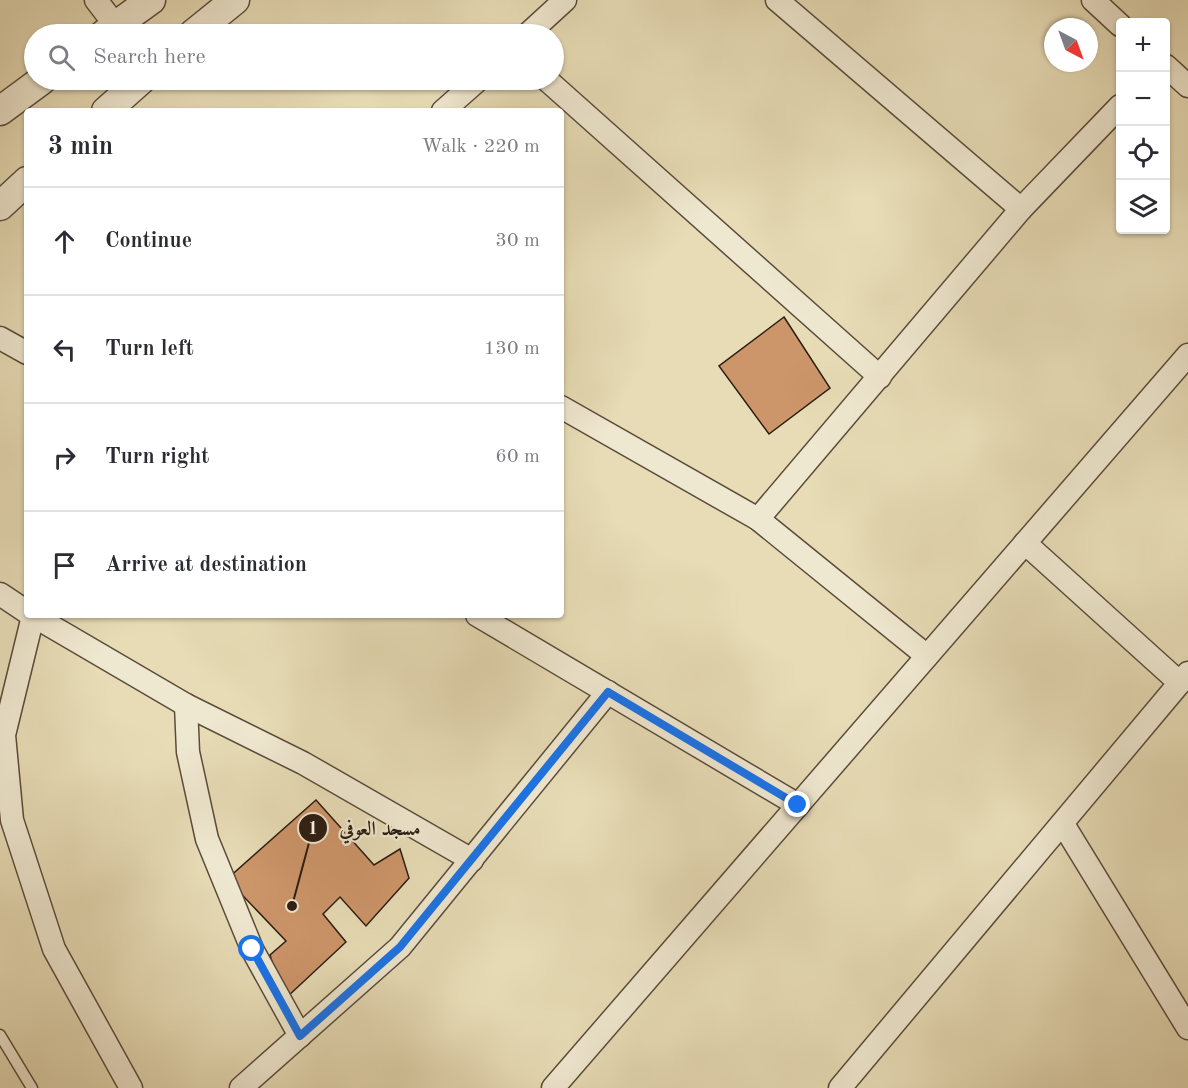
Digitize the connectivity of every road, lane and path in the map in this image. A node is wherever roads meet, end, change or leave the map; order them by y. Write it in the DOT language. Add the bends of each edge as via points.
graph roads {
  1 [pos="96,0"];
  2 [pos="151,0"];
  3 [pos="235,0"];
  4 [pos="565,0"];
  5 [pos="777,0"];
  6 [pos="1093,0"];
  7 [pos="1116,21"];
  8 [pos="107,24"];
  9 [pos="118,24"];
  10 [pos="205,24"];
  11 [pos="539,24"];
  12 [pos="1170,70"];
  13 [pos="1188,86"];
  14 [pos="28,90"];
  15 [pos="130,90"];
  16 [pos="466,90"];
  17 [pos="558,90"];
  18 [pos="109,108"];
  19 [pos="445,108"];
  20 [pos="1116,110"];
  21 [pos="0,111"];
  22 [pos="24,173"];
  23 [pos="24,184"];
  24 [pos="0,190"];
  25 [pos="0,206"];
  26 [pos="1021,209"];
  27 [pos="0,338"];
  28 [pos="24,351"];
  29 [pos="1188,355"];
  30 [pos="880,377"];
  31 [pos="564,409"];
  32 [pos="758,519"];
  33 [pos="1024,543"];
  34 [pos="0,594"];
  35 [pos="24,610"];
  36 [pos="31,618"];
  37 [pos="37,618"];
  38 [pos="482,618"];
  39 [pos="927,656"];
  40 [pos="1184,678"];
  41 [pos="608,692"];
  42 [pos="186,705"];
  43 [pos="798,805"];
  44 [pos="1063,824"];
  45 [pos="472,860"];
  46 [pos="1188,1028"];
  47 [pos="0,1035"];
  48 [pos="300,1036"];
  49 [pos="32,1088"];
  50 [pos="131,1088"];
  51 [pos="241,1088"];
  52 [pos="553,1088"];
  53 [pos="840,1088"];
  1 -- 8 [label="street"];
  2 -- 9 [label="street"];
  3 -- 10 [label="street"];
  4 -- 11 [label="street"];
  5 -- 26 [label="street"];
  6 -- 7 [label="street"];
  12 -- 13 [label="street"];
  14 -- 21 [label="street"];
  15 -- 18 [label="street"];
  16 -- 19 [label="street"];
  17 -- 30 [label="street"];
  20 -- 26 [label="street"];
  22 -- 24 [label="street"];
  23 -- 25 [label="street"];
  26 -- 30 [label="street"];
  27 -- 28 [label="street"];
  29 -- 33 [label="street"];
  30 -- 32 [label="street"];
  31 -- 32 [label="street"];
  32 -- 39 [label="street"];
  33 -- 39 [label="street"];
  33 -- 40 [label="street"];
  34 -- 35 [label="street"];
  36 -- 50 [label="street" via="4,735 12,820 54,948"];
  37 -- 42 [label="street"];
  38 -- 41 [label="street"];
  39 -- 43 [label="street"];
  40 -- 44 [label="street"];
  41 -- 43 [label="street"];
  41 -- 45 [label="street"];
  42 -- 45 [label="street" via="303,763"];
  42 -- 48 [label="street" via="188,752 207,840 252,949"];
  43 -- 52 [label="street"];
  44 -- 46 [label="street"];
  44 -- 53 [label="street"];
  45 -- 48 [label="street" via="400,947"];
  47 -- 49 [label="lane"];
  48 -- 51 [label="street"];
}
